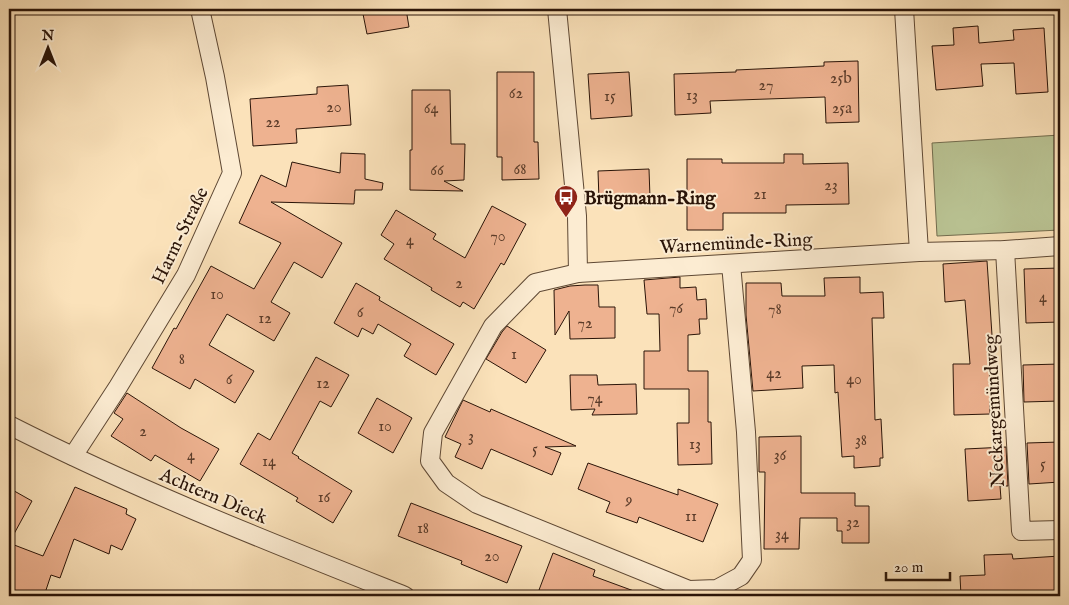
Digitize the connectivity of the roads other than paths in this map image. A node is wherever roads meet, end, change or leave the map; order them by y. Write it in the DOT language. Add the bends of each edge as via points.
graph roads {
  1 [pos="200,9"];
  2 [pos="557,9"];
  3 [pos="904,9"];
  4 [pos="1060,246"];
  5 [pos="1005,250"];
  6 [pos="920,252"];
  7 [pos="730,264"];
  8 [pos="578,274"];
  9 [pos="9,425"];
  10 [pos="73,456"];
  11 [pos="1060,530"];
  12 [pos="405,596"];
  1 -- 10 [label="street, Harm-Straße" via="232,174 186,274"];
  2 -- 8 [label="street" via="577,216"];
  3 -- 6 [label="street"];
  4 -- 5 [label="street, Warnemünde-Ring"];
  5 -- 6 [label="street, Warnemünde-Ring"];
  5 -- 11 [label="street, Neckargemündweg" via="1021,531"];
  6 -- 7 [label="street, Warnemünde-Ring"];
  7 -- 8 [label="street, Warnemünde-Ring"];
  7 -- 8 [label="street" via="746,432 752,560 741,576 717,589 689,590 477,504 446,483 430,461 433,433 493,326 535,283"];
  9 -- 10 [label="street, Achtern Dieck"];
  10 -- 12 [label="street, Achtern Dieck" via="219,521"];
}
